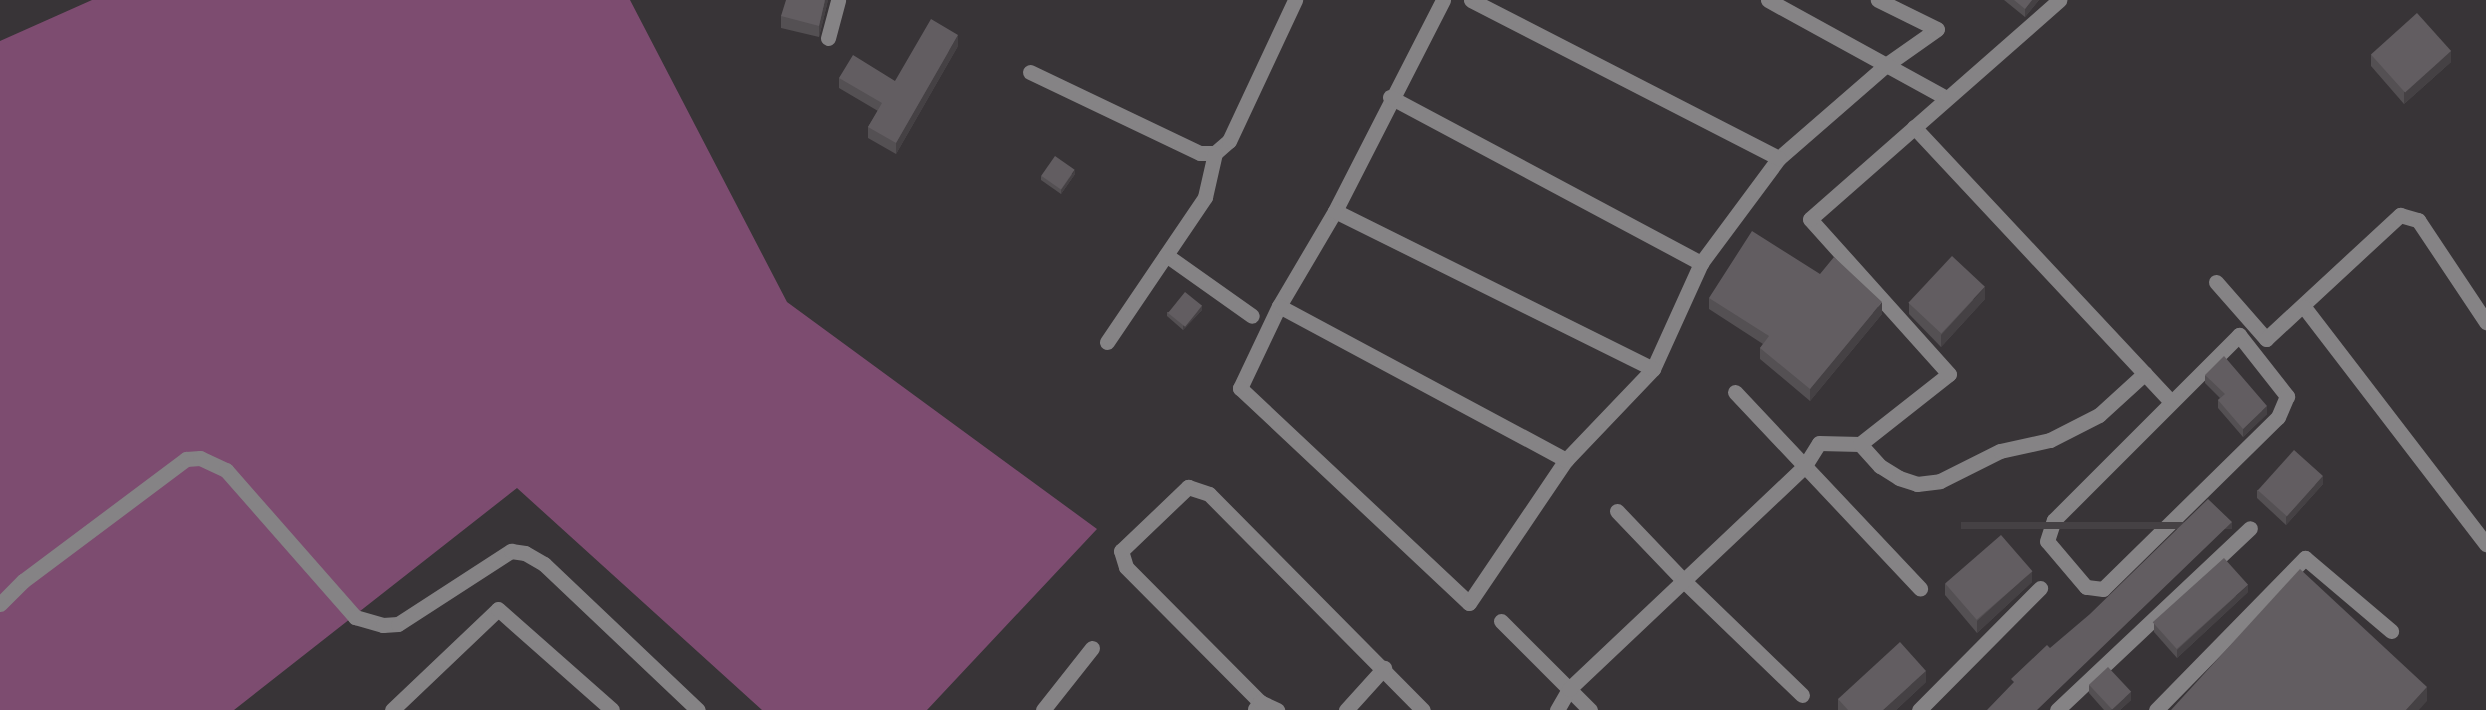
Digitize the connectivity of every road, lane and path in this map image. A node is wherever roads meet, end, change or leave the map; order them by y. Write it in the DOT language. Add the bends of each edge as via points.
graph roads {
  1 [pos="838,0"];
  2 [pos="1295,0"];
  3 [pos="1443,0"];
  4 [pos="1471,0"];
  5 [pos="1768,0"];
  6 [pos="1878,0"];
  7 [pos="2059,0"];
  8 [pos="828,38"];
  9 [pos="1886,65"];
  10 [pos="1030,72"];
  11 [pos="1390,97"];
  12 [pos="1946,98"];
  13 [pos="1914,127"];
  14 [pos="1215,153"];
  15 [pos="1779,158"];
  16 [pos="1335,210"];
  17 [pos="1166,255"];
  18 [pos="1701,263"];
  19 [pos="2216,282"];
  20 [pos="1279,306"];
  21 [pos="2304,307"];
  22 [pos="1252,316"];
  23 [pos="2486,322"];
  24 [pos="1107,342"];
  25 [pos="1653,369"];
  26 [pos="2145,373"];
  27 [pos="1735,392"];
  28 [pos="2170,401"];
  29 [pos="1860,444"];
  30 [pos="1566,460"];
  31 [pos="1804,467"];
  32 [pos="1617,510"];
  33 [pos="2250,528"];
  34 [pos="2486,544"];
  35 [pos="1684,581"];
  36 [pos="1920,588"];
  37 [pos="2040,588"];
  38 [pos="0,604"];
  39 [pos="1501,621"];
  40 [pos="2391,631"];
  41 [pos="1092,648"];
  42 [pos="1384,668"];
  43 [pos="1569,689"];
  44 [pos="1802,695"];
  45 [pos="1257,706"];
  46 [pos="392,710"];
  47 [pos="612,710"];
  48 [pos="698,710"];
  49 [pos="1043,710"];
  50 [pos="1277,710"];
  51 [pos="1346,710"];
  52 [pos="1423,710"];
  53 [pos="1557,710"];
  54 [pos="1590,710"];
  55 [pos="1919,710"];
  56 [pos="2057,710"];
  57 [pos="2156,710"];
  1 -- 8 [label="street"];
  2 -- 14 [label="street" via="1229,141"];
  3 -- 11 [label="street"];
  4 -- 15 [label="street"];
  5 -- 9 [label="street"];
  6 -- 9 [label="street" via="1937,29"];
  7 -- 12 [label="street"];
  9 -- 12 [label="street"];
  9 -- 15 [label="street"];
  10 -- 14 [label="street" via="1200,153"];
  11 -- 16 [label="street"];
  11 -- 18 [label="street"];
  12 -- 13 [label="street"];
  13 -- 26 [label="street"];
  13 -- 29 [label="street" via="1810,219 1949,374"];
  14 -- 17 [label="street" via="1205,197"];
  15 -- 18 [label="street"];
  16 -- 20 [label="street"];
  16 -- 25 [label="street"];
  17 -- 22 [label="street"];
  17 -- 24 [label="street"];
  18 -- 25 [label="street"];
  19 -- 21 [label="street" via="2266,339"];
  20 -- 30 [label="street"];
  20 -- 30 [label="street" via="1240,388 1469,603"];
  21 -- 23 [label="street" via="2400,215 2418,220"];
  21 -- 34 [label="street"];
  25 -- 30 [label="street"];
  26 -- 28 [label="street"];
  26 -- 29 [label="street" via="2089,420 2050,440 2000,451 1940,480 1917,484 1899,478 1880,466"];
  27 -- 31 [label="street"];
  28 -- 28 [label="street" via="2239,335 2287,396 2278,417 2103,589 2086,587 2047,541 2054,520"];
  29 -- 31 [label="street" via="1820,443"];
  31 -- 35 [label="street"];
  31 -- 36 [label="street"];
  32 -- 35 [label="street"];
  33 -- 56 [label="street"];
  35 -- 43 [label="street"];
  35 -- 44 [label="street"];
  37 -- 55 [label="street"];
  38 -- 48 [label="street" via="23,581 186,459 200,458 226,470 355,617 383,625 398,624 511,551 525,553 544,564"];
  39 -- 43 [label="street"];
  40 -- 57 [label="street" via="2305,558"];
  41 -- 49 [label="street"];
  42 -- 45 [label="street" via="1209,494 1188,487 1121,551 1126,567"];
  42 -- 51 [label="street"];
  42 -- 52 [label="street"];
  43 -- 53 [label="street"];
  43 -- 54 [label="street"];
  45 -- 50 [label="street"];
  46 -- 47 [label="street" via="498,609"];
}
